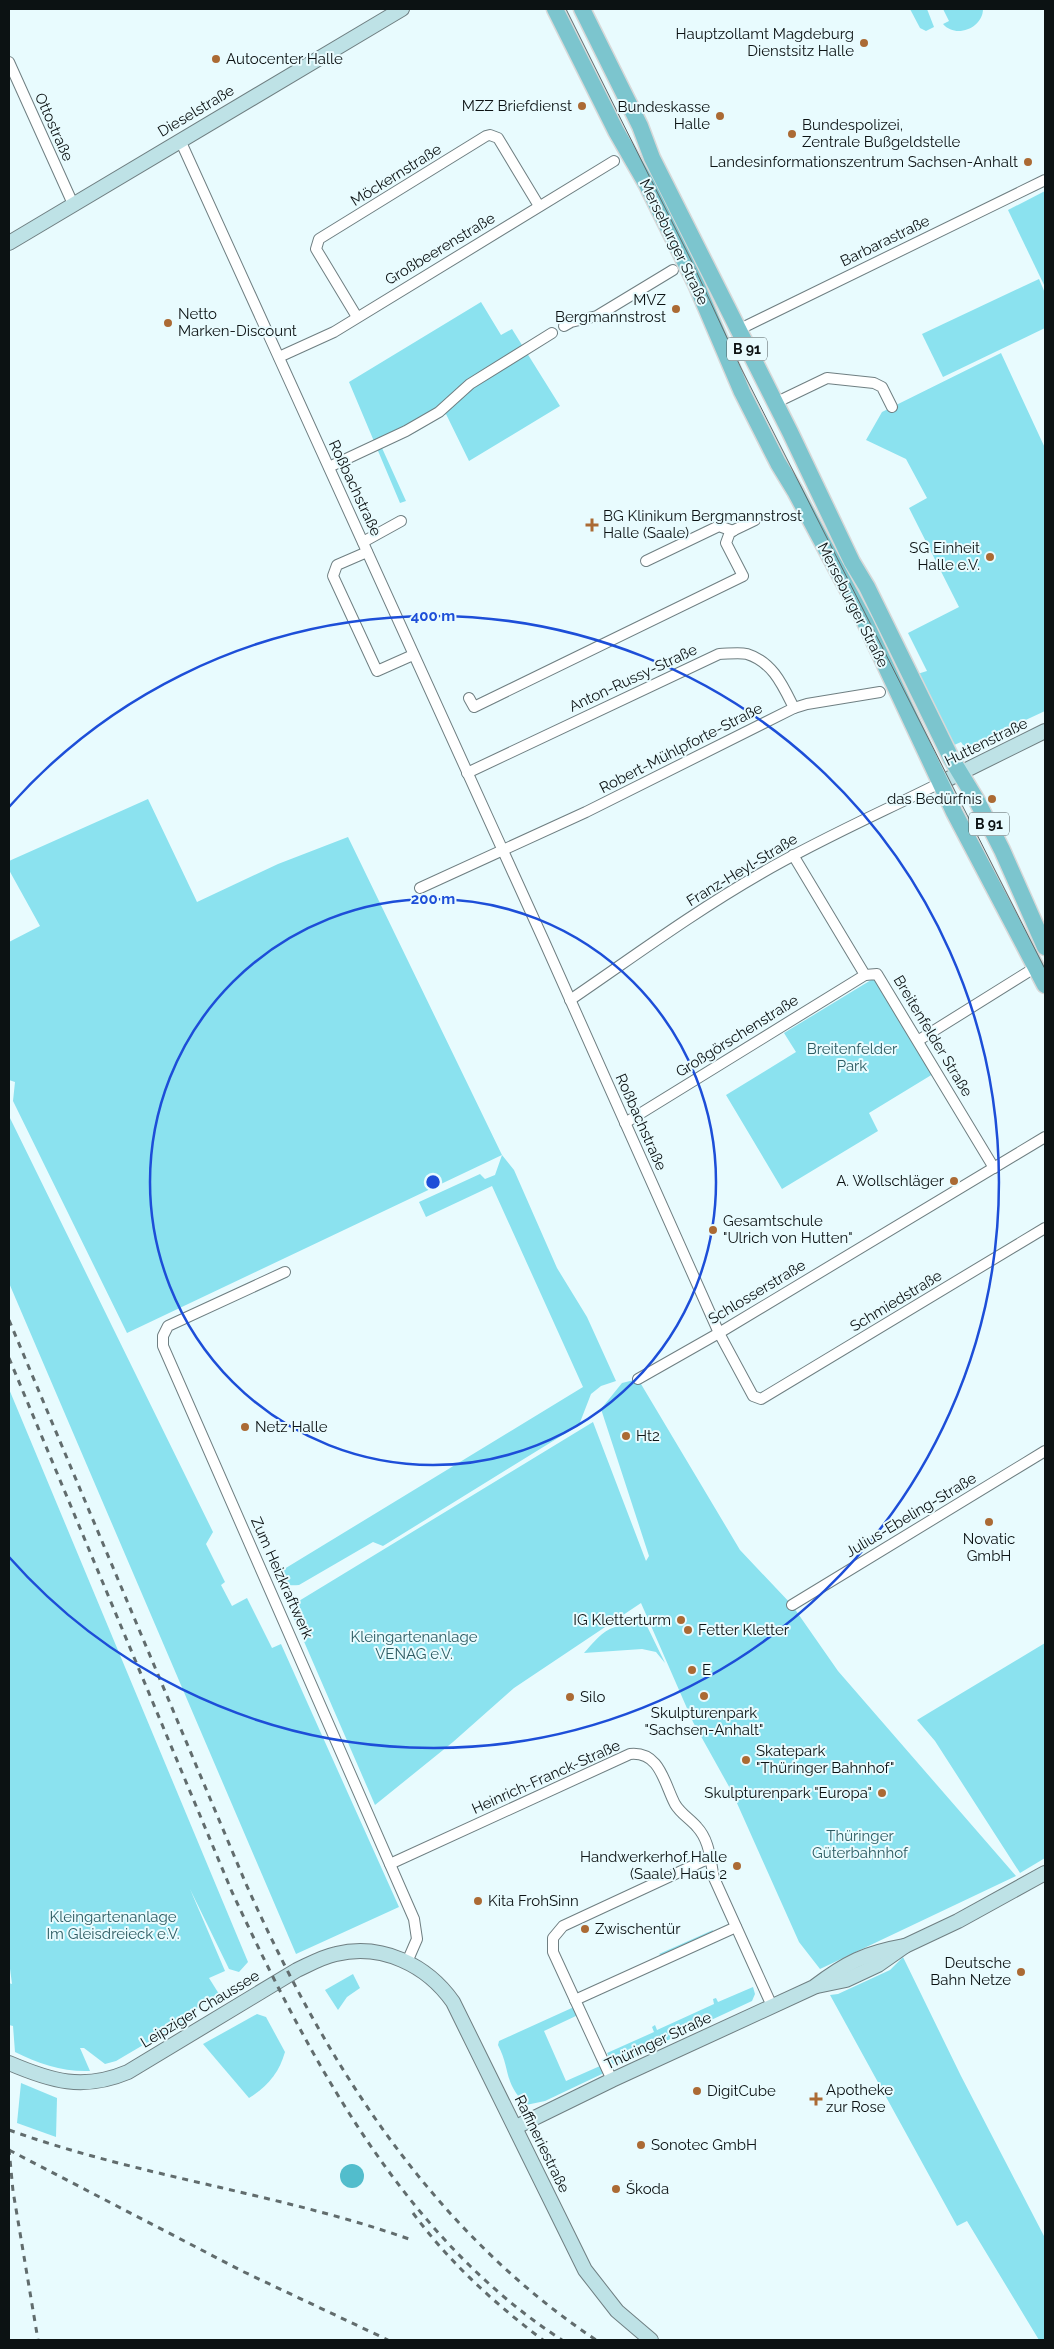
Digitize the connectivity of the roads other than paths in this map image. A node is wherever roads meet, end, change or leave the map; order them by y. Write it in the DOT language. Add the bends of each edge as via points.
graph roads {
  1 [pos="402,9"];
  2 [pos="555,9"];
  3 [pos="582,9"];
  4 [pos="9,62"];
  5 [pos="180,140"];
  6 [pos="614,161"];
  7 [pos="1045,180"];
  8 [pos="73,204"];
  9 [pos="539,206"];
  10 [pos="9,243"];
  11 [pos="673,270"];
  12 [pos="357,317"];
  13 [pos="564,326"];
  14 [pos="738,330"];
  15 [pos="552,333"];
  16 [pos="279,357"];
  17 [pos="775,403"];
  18 [pos="892,407"];
  19 [pos="328,467"];
  20 [pos="755,520"];
  21 [pos="401,521"];
  22 [pos="733,531"];
  23 [pos="365,547"];
  24 [pos="646,561"];
  25 [pos="413,655"];
  26 [pos="880,692"];
  27 [pos="469,698"];
  28 [pos="794,708"];
  29 [pos="1045,732"];
  30 [pos="960,772"];
  31 [pos="467,773"];
  32 [pos="940,783"];
  33 [pos="501,850"];
  34 [pos="793,855"];
  35 [pos="420,888"];
  36 [pos="1045,947"];
  37 [pos="1036,967"];
  38 [pos="865,975"];
  39 [pos="1045,985"];
  40 [pos="570,1000"];
  41 [pos="919,1040"];
  42 [pos="625,1123"];
  43 [pos="1045,1137"];
  44 [pos="994,1168"];
  45 [pos="1045,1228"];
  46 [pos="285,1272"];
  47 [pos="718,1333"];
  48 [pos="638,1379"];
  49 [pos="762,1399"];
  50 [pos="1045,1450"];
  51 [pos="792,1605"];
  52 [pos="712,1859"];
  53 [pos="390,1864"];
  54 [pos="1045,1873"];
  55 [pos="736,1927"];
  56 [pos="407,1962"];
  57 [pos="575,2000"];
  58 [pos="772,2006"];
  59 [pos="9,2063"];
  60 [pos="612,2080"];
  61 [pos="516,2127"];
  62 [pos="650,2340"];
  1 -- 5 [label="street, Dieselstraße"];
  2 -- 32 [label="main road, Merseburger Straße / B 91" via="696,284 742,392 778,464 865,622"];
  3 -- 14 [label="main road, Merseburger Straße / B 91"];
  4 -- 8 [label="street, Ottostraße"];
  5 -- 8 [label="street, Dieselstraße"];
  5 -- 16 [label="street, Roßbachstraße"];
  6 -- 9 [label="street, Großbeerenstraße"];
  7 -- 14 [label="street, Barbarastraße"];
  8 -- 10 [label="street, Dieselstraße"];
  9 -- 12 [label="street, Großbeerenstraße"];
  9 -- 12 [label="street, Möckernstraße" via="498,138 486,136 319,240 316,249"];
  11 -- 13 [label="street" via="597,316"];
  12 -- 16 [label="street, Großbeerenstraße" via="334,332"];
  14 -- 17 [label="main road, Merseburger Straße / B 91"];
  15 -- 19 [label="street" via="470,384 439,412"];
  16 -- 19 [label="street, Roßbachstraße"];
  17 -- 18 [label="street" via="827,378 874,383 882,387"];
  17 -- 30 [label="main road, Merseburger Straße / B 91"];
  19 -- 23 [label="street, Roßbachstraße"];
  20 -- 22 [label="street"];
  21 -- 23 [label="street"];
  22 -- 24 [label="street" via="719,526"];
  22 -- 27 [label="street" via="726,543 742,576 588,648 474,708"];
  23 -- 25 [label="street, Roßbachstraße"];
  23 -- 25 [label="street" via="338,565 333,576 377,671"];
  25 -- 31 [label="street, Roßbachstraße"];
  26 -- 28 [label="street, Robert-Mühlpforte-Straße"];
  28 -- 31 [label="street, Anton-Russy-Straße" via="780,679 768,666 746,654 719,654"];
  28 -- 33 [label="street, Robert-Mühlpforte-Straße" via="586,812"];
  29 -- 30 [label="street, Huttenstraße"];
  30 -- 32 [label="street, Huttenstraße"];
  30 -- 36 [label="main road, Merseburger Straße / B 91" via="1002,850"];
  31 -- 33 [label="street, Roßbachstraße"];
  32 -- 34 [label="street, Franz-Heyl-Straße"];
  32 -- 37 [label="main road, Merseburger Straße / B 91"];
  33 -- 35 [label="street"];
  33 -- 40 [label="street, Roßbachstraße"];
  34 -- 38 [label="street"];
  34 -- 40 [label="street, Franz-Heyl-Straße" via="730,892"];
  37 -- 39 [label="main road, Merseburger Straße / B 91"];
  37 -- 41 [label="street"];
  38 -- 41 [label="street, Breitenfelder Straße" via="877,974"];
  38 -- 42 [label="street, Großgörschenstraße"];
  40 -- 42 [label="street, Roßbachstraße"];
  41 -- 44 [label="street, Breitenfelder Straße"];
  42 -- 47 [label="street, Roßbachstraße"];
  43 -- 44 [label="street, Schlosserstraße"];
  44 -- 47 [label="street, Schlosserstraße"];
  45 -- 49 [label="street, Schmiedstraße"];
  46 -- 53 [label="street, Zum Heizkraftwerk" via="168,1326 163,1346"];
  47 -- 48 [label="street, Schlosserstraße"];
  47 -- 49 [label="street, Roßbachstraße" via="753,1396"];
  50 -- 51 [label="street, Julius-Ebeling-Straße"];
  52 -- 53 [label="street, Heinrich-Franck-Straße" via="697,1827 676,1806 656,1763 640,1753 630,1754"];
  52 -- 55 [label="street, Heinrich-Franck-Straße" via="714,1878"];
  52 -- 57 [label="street" via="579,1918 557,1931 553,1938 554,1952"];
  53 -- 56 [label="street, Zum Heizkraftwerk" via="417,1928 415,1945"];
  54 -- 58 [label="street, Thüringer Straße" via="905,1946 872,1953 839,1968 814,1987"];
  55 -- 57 [label="street"];
  55 -- 58 [label="street, Heinrich-Franck-Straße"];
  56 -- 59 [label="street, Leipziger Chaussee" via="391,1955 361,1951 321,1958 133,2069 108,2080 60,2082"];
  56 -- 61 [label="street, Raffineriestraße" via="435,1981 453,2002"];
  57 -- 60 [label="street"];
  58 -- 60 [label="street, Thüringer Straße"];
  60 -- 61 [label="street, Thüringer Straße"];
  61 -- 62 [label="street, Raffineriestraße" via="585,2270 617,2311"];
}
